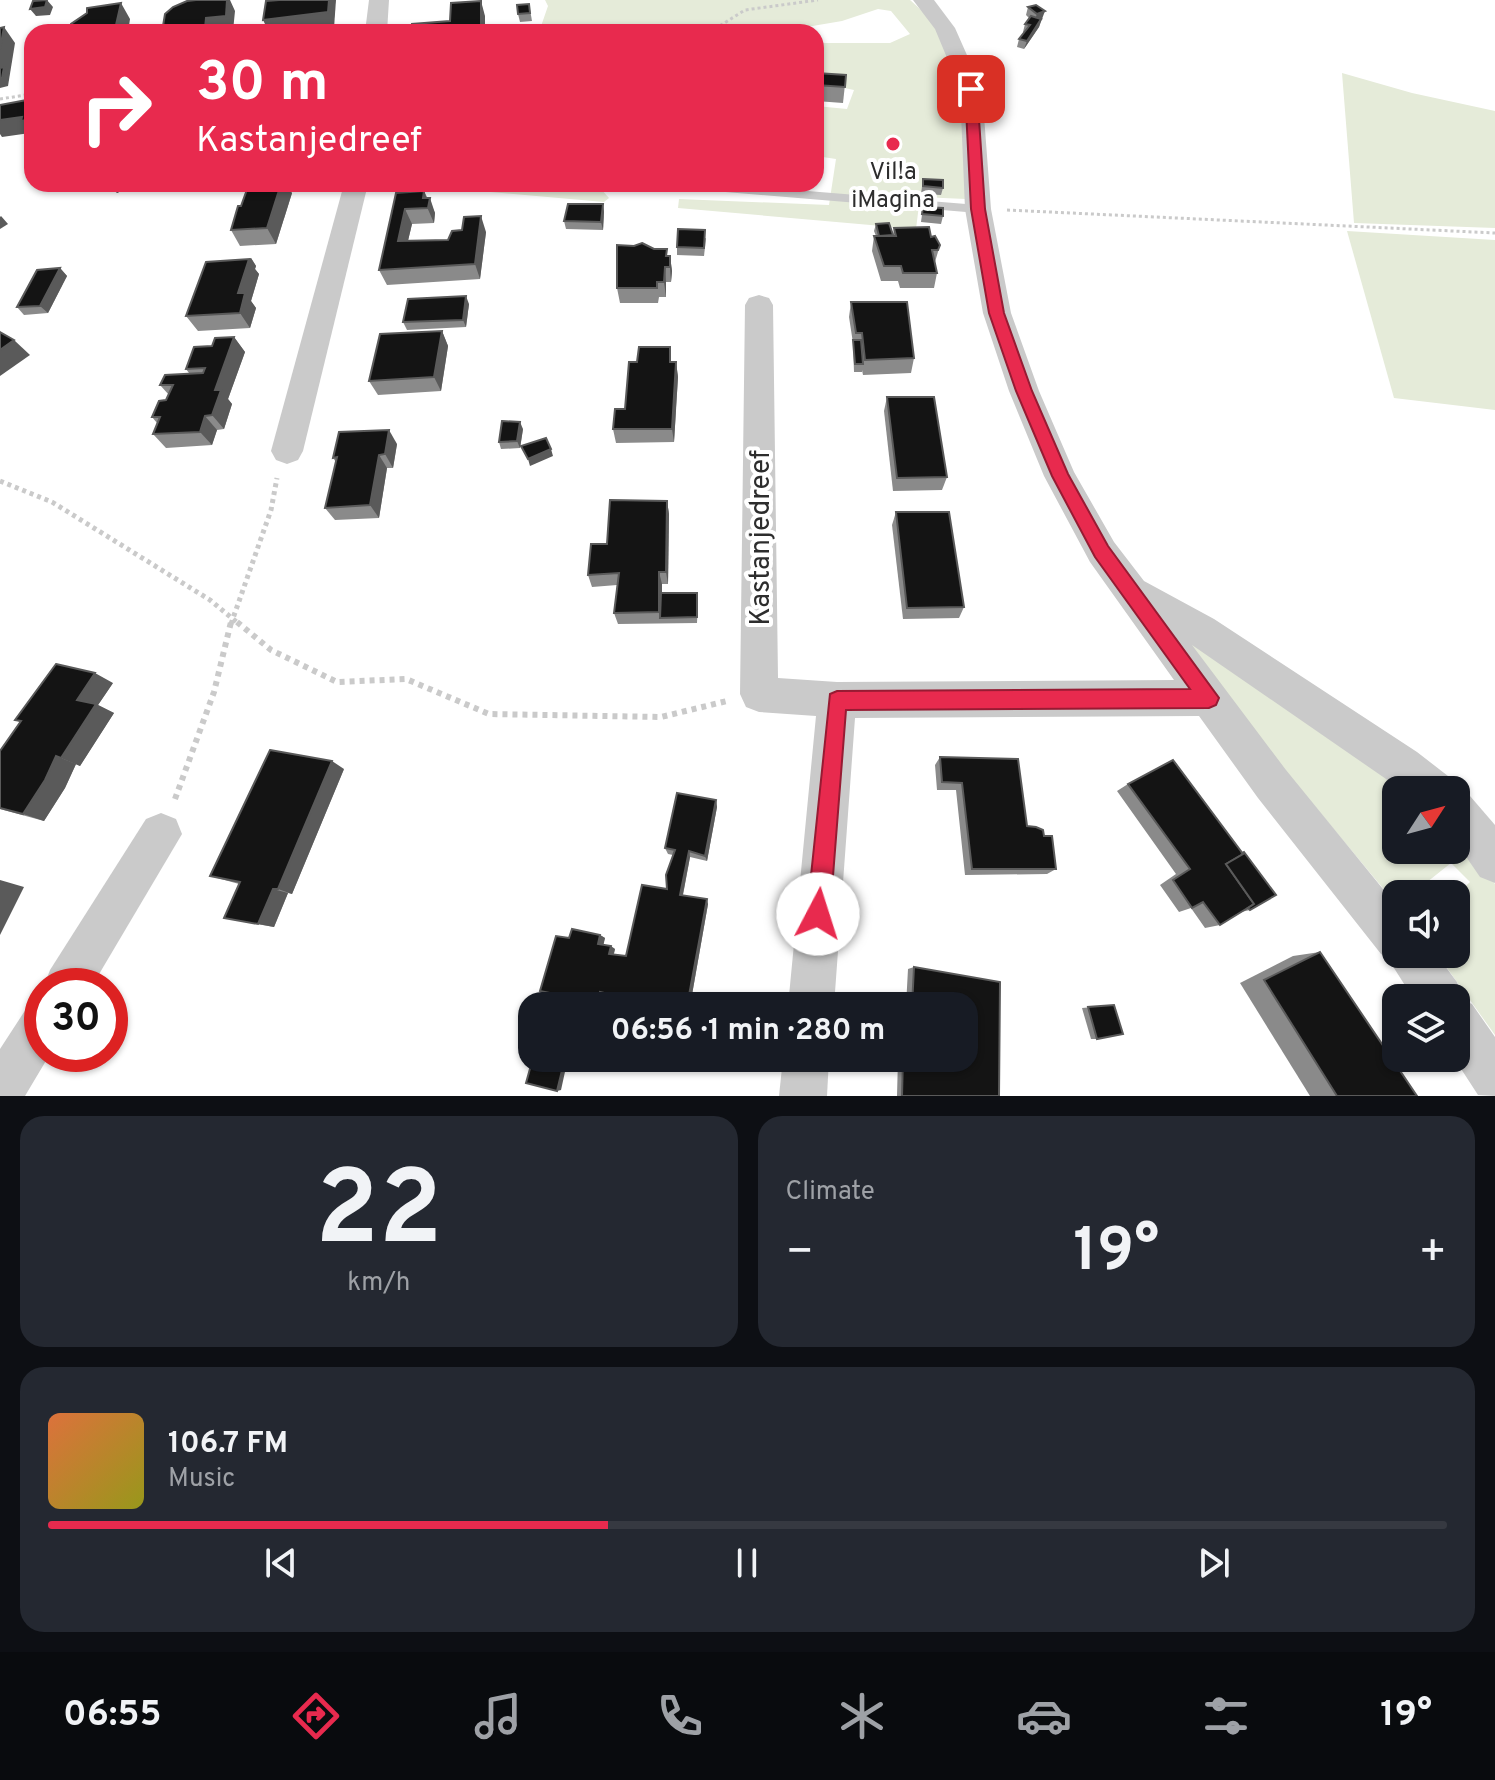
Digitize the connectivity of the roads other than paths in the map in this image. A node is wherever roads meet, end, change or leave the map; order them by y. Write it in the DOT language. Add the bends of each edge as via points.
graph roads {
  1 [pos="379,0"];
  2 [pos="923,0"];
  3 [pos="377,24"];
  4 [pos="354,192"];
  5 [pos="774,192"];
  6 [pos="978,209"];
  7 [pos="759,305"];
  8 [pos="287,451"];
  9 [pos="1129,589"];
  10 [pos="1209,698"];
  11 [pos="837,700"];
  12 [pos="1416,776"];
  13 [pos="1470,829"];
  14 [pos="161,834"];
  15 [pos="1495,862"];
  16 [pos="1382,922"];
  17 [pos="77,968"];
  18 [pos="812,992"];
  19 [pos="1470,1041"];
  20 [pos="24,1054"];
  21 [pos="805,1072"];
  22 [pos="1495,1078"];
  23 [pos="0,1092"];
  24 [pos="803,1096"];
  1 -- 3 [label="street"];
  2 -- 6 [label="street" via="945,28 971,89"];
  4 -- 8 [label="street"];
  5 -- 6 [label="lane"];
  6 -- 9 [label="street" via="997,313 1024,391 1060,476"];
  7 -- 11 [label="street, Kastanjedreef" via="759,694"];
  9 -- 10 [label="street"];
  9 -- 12 [label="street" via="1201,631"];
  10 -- 11 [label="street"];
  10 -- 16 [label="street"];
  11 -- 18 [label="street"];
  13 -- 15 [label="street"];
  14 -- 17 [label="street"];
  19 -- 22 [label="street"];
  20 -- 23 [label="street"];
  21 -- 24 [label="street"];
}
